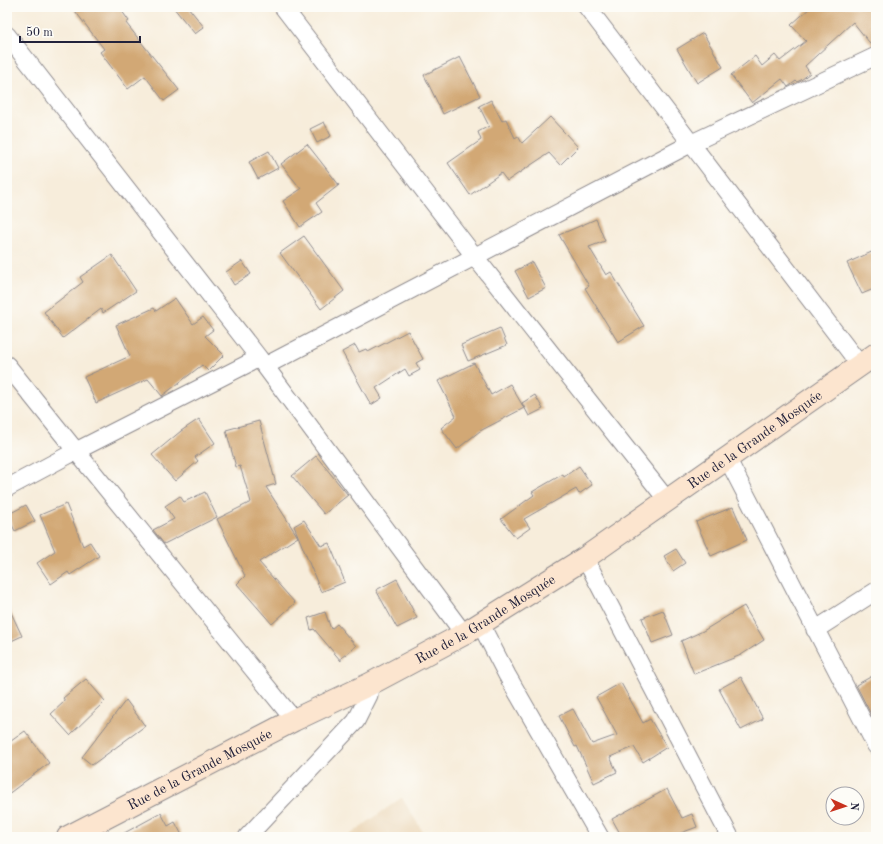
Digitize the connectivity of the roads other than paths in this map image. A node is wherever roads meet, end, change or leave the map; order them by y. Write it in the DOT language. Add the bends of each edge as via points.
graph roads {
  1 [pos="283,7"];
  2 [pos="587,7"];
  3 [pos="7,35"];
  4 [pos="876,56"];
  5 [pos="692,143"];
  6 [pos="475,257"];
  7 [pos="868,360"];
  8 [pos="262,362"];
  9 [pos="7,365"];
  10 [pos="76,451"];
  11 [pos="727,458"];
  12 [pos="7,488"];
  13 [pos="667,500"];
  14 [pos="585,558"];
  15 [pos="876,591"];
  16 [pos="472,629"];
  17 [pos="815,630"];
  18 [pos="370,684"];
  19 [pos="294,720"];
  20 [pos="876,746"];
  21 [pos="76,835"];
  22 [pos="246,837"];
  23 [pos="600,837"];
  24 [pos="730,837"];
  1 -- 6 [label="street"];
  2 -- 5 [label="street"];
  3 -- 8 [label="street"];
  4 -- 5 [label="street"];
  5 -- 6 [label="street"];
  5 -- 7 [label="street"];
  6 -- 8 [label="street"];
  6 -- 13 [label="street"];
  7 -- 11 [label="street, Rue de la Grande Mosquée"];
  8 -- 10 [label="street"];
  8 -- 16 [label="street"];
  9 -- 10 [label="street"];
  10 -- 12 [label="street"];
  10 -- 19 [label="street"];
  11 -- 13 [label="street, Rue de la Grande Mosquée"];
  11 -- 17 [label="street"];
  13 -- 14 [label="street, Rue de la Grande Mosquée"];
  14 -- 16 [label="street, Rue de la Grande Mosquée"];
  14 -- 24 [label="street"];
  15 -- 17 [label="street"];
  16 -- 18 [label="street, Rue de la Grande Mosquée"];
  16 -- 23 [label="street" via="507,675"];
  17 -- 20 [label="street"];
  18 -- 19 [label="street, Rue de la Grande Mosquée"];
  18 -- 22 [label="street" via="369,695 356,721"];
  19 -- 21 [label="street, Rue de la Grande Mosquée"];
}
